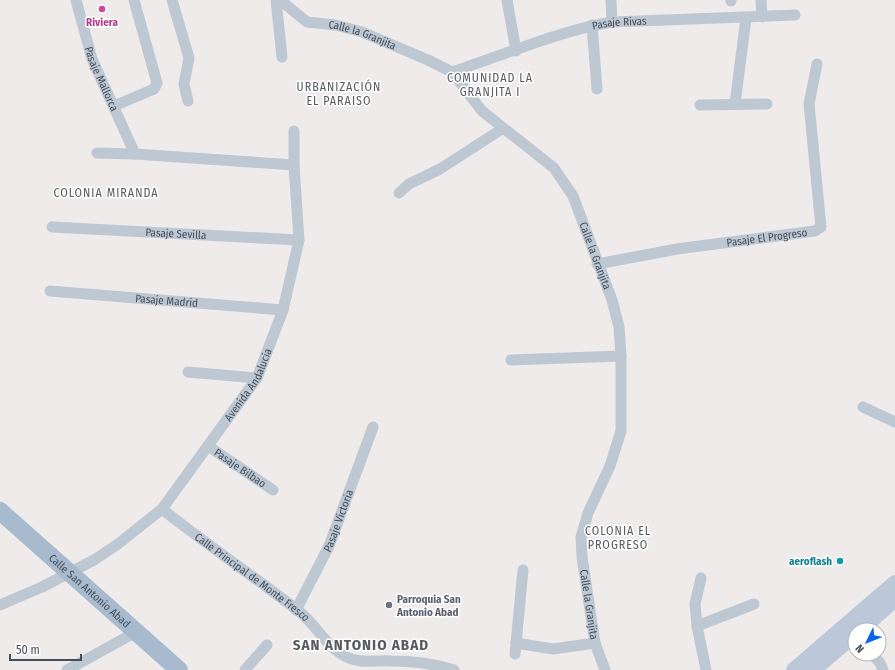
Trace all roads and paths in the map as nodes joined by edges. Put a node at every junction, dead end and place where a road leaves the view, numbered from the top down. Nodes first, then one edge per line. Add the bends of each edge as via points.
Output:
1 (76, 0) edge
2 (134, 0) edge
3 (172, 0) edge
4 (276, 0) edge
5 (280, 0) edge
6 (507, 0) edge
7 (611, 0) edge
8 (761, 0) edge
9 (796, 15) dead end
10 (762, 17) junction
11 (746, 18) junction
12 (612, 22) junction
13 (592, 26) junction
14 (516, 51) junction
15 (282, 57) dead end
16 (817, 64) dead end
17 (452, 72) junction
18 (597, 89) dead end
19 (188, 101) dead end
20 (735, 104) junction
21 (767, 104) dead end
22 (700, 105) dead end
23 (114, 106) junction
24 (502, 129) junction
25 (294, 131) dead end
26 (97, 153) dead end
27 (135, 154) junction
28 (294, 166) junction
29 (399, 193) dead end
30 (52, 227) dead end
31 (299, 240) junction
32 (597, 264) junction
33 (50, 291) dead end
34 (283, 310) junction
35 (622, 356) junction
36 (511, 360) dead end
37 (188, 372) dead end
38 (257, 378) junction
39 (863, 407) dead end
40 (895, 422) edge
41 (373, 427) dead end
42 (208, 446) junction
43 (273, 490) dead end
44 (162, 509) junction
45 (0, 511) edge
46 (523, 570) dead end
47 (69, 573) junction
48 (701, 578) dead end
49 (895, 583) edge
50 (895, 599) edge
51 (754, 604) dead end
52 (0, 605) edge
53 (296, 610) junction
54 (869, 622) edge
55 (697, 626) junction
56 (136, 632) junction
57 (847, 642) edge
58 (516, 643) junction
59 (595, 644) junction
60 (268, 645) dead end
61 (515, 654) dead end
62 (359, 666) edge
63 (67, 670) edge
64 (179, 670) edge
65 (245, 670) edge
66 (454, 670) edge
67 (605, 670) edge
68 (706, 670) edge
69 (794, 670) edge
70 (813, 670) edge

1 - 23 street, Pasaje Mallorca via 92,59
2 - 23 street via 157,83 154,89
3 - 19 street via 189,58 184,84
4 - 15 street
5 - 17 street, Calle la Granjita via 307,22 336,25 362,32
6 - 14 street
7 - 12 street
8 - 10 street
9 - 10 street, Pasaje Rivas
10 - 11 street, Pasaje Rivas
11 - 12 street, Pasaje Rivas
11 - 20 street
12 - 13 street, Pasaje Rivas
13 - 14 street, Pasaje Rivas via 555,36
13 - 18 street
14 - 17 street, Pasaje Rivas
16 - 32 street, Pasaje El Progreso via 809,104 821,227 815,231 677,249
17 - 24 street, Calle la Granjita via 482,110
20 - 21 street
20 - 22 street
23 - 27 street, Pasaje Mallorca
24 - 29 street via 466,154 408,184
24 - 32 street, Calle la Granjita via 554,168 573,196
25 - 28 street, Avenida Andalucía
26 - 27 street
27 - 28 street
28 - 31 street, Avenida Andalucía
30 - 31 street, Pasaje Sevilla
31 - 34 street, Avenida Andalucía
32 - 35 street, Calle la Granjita via 612,300
33 - 34 street, Pasaje Madrid
34 - 38 street, Avenida Andalucía
35 - 36 street
35 - 59 street, Calle la Granjita via 621,431 610,466 588,513 582,537 582,557
37 - 38 street
38 - 42 street, Avenida Andalucía
39 - 40 street
41 - 53 street, Pasaje Victoria via 330,546
42 - 43 street, Pasaje Bilbao
42 - 44 street, Avenida Andalucía
44 - 47 street, Avenida Andalucía via 118,544
44 - 53 street, Calle Principal de Monte Fresco
45 - 47 main road, Calle San Antonio Abad
46 - 58 street
47 - 52 street, Avenida Andalucía
47 - 56 main road, Calle San Antonio Abad
48 - 55 street via 696,604
49 - 69 main road
50 - 54 main road
51 - 55 street
53 - 62 street, Calle Principal de Monte Fresco via 335,651
55 - 68 street
56 - 63 street
56 - 64 main road, Calle San Antonio Abad
57 - 70 main road
58 - 59 street via 553,649
58 - 61 street
59 - 67 street, Calle la Granjita
60 - 65 street
62 - 66 street, Calle Principal de Monte Fresco via 411,661 431,663

